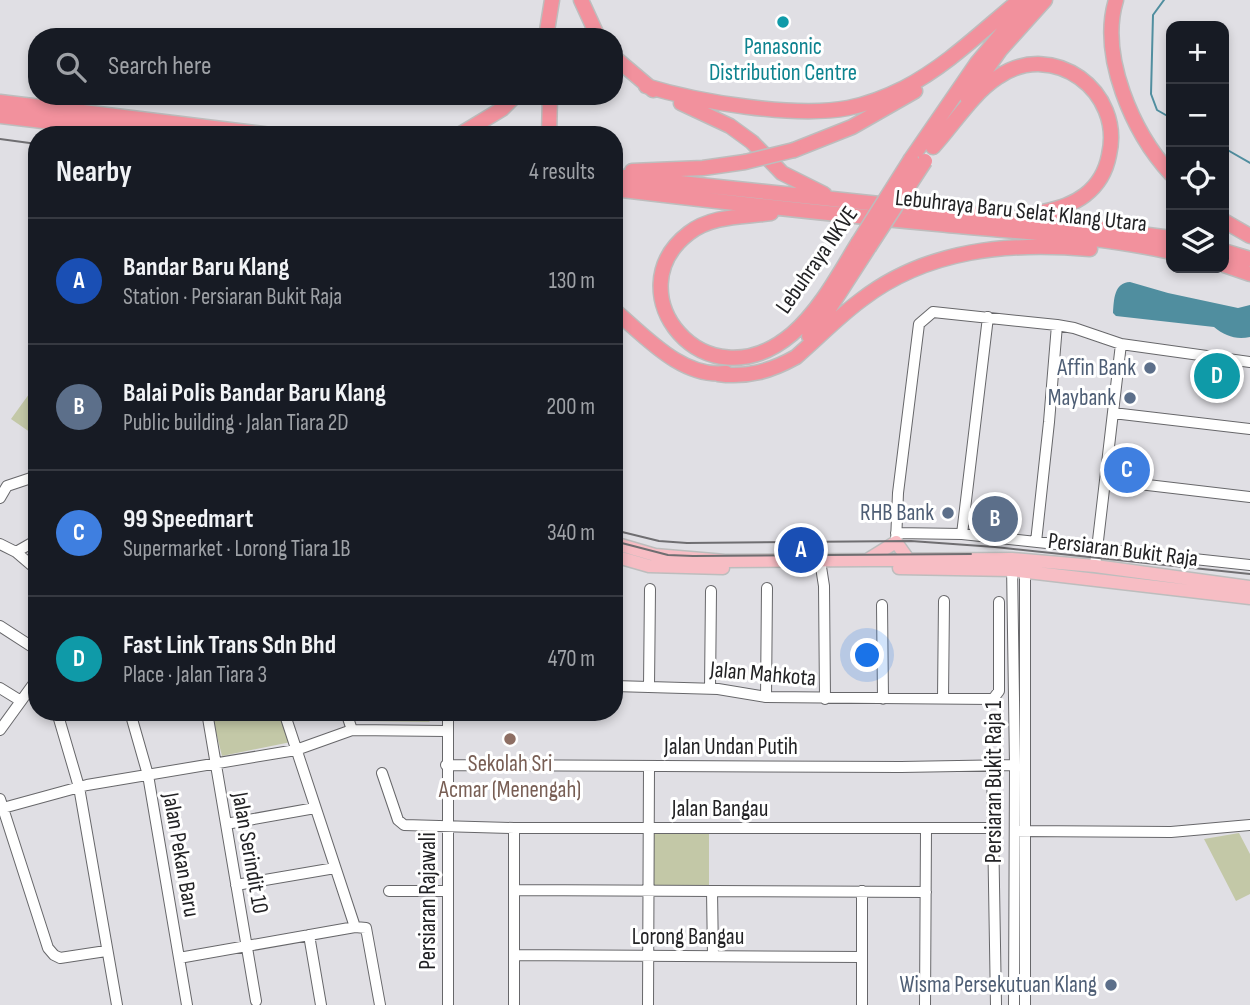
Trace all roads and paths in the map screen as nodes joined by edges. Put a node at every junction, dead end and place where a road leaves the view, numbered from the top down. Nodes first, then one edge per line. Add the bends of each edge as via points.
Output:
1 (581, 0) edge
2 (1030, 0) edge
3 (1045, 0) edge
4 (1116, 0) edge
5 (552, 2) edge
6 (1017, 2) edge
7 (548, 28) edge
8 (553, 28) edge
9 (594, 28) edge
10 (623, 65) edge
11 (646, 86) junction
12 (0, 102) edge
13 (506, 105) edge
14 (550, 105) edge
15 (0, 116) edge
16 (87, 126) edge
17 (197, 126) edge
18 (474, 126) edge
19 (549, 126) edge
20 (933, 147) junction
21 (918, 160) junction
22 (1166, 167) edge
23 (623, 173) edge
24 (623, 177) edge
25 (623, 190) edge
26 (841, 199) junction
27 (789, 210) junction
28 (1021, 219) junction
29 (1229, 223) edge
30 (1250, 236) edge
31 (1166, 237) edge
32 (863, 245) junction
33 (1166, 252) edge
34 (1229, 253) edge
35 (1166, 254) edge
36 (1250, 259) edge
37 (1229, 267) edge
38 (1250, 274) edge
39 (623, 317) edge
40 (988, 317) junction
41 (1057, 325) junction
42 (1121, 344) junction
43 (1250, 362) edge
44 (718, 374) junction
45 (1113, 412) junction
46 (1250, 429) edge
47 (28, 478) edge
48 (1105, 480) junction
49 (1250, 497) edge
50 (0, 498) edge
51 (962, 534) junction
52 (896, 537) junction
53 (1036, 542) junction
54 (0, 544) edge
55 (28, 545) edge
56 (623, 546) edge
57 (1097, 548) junction
58 (16, 552) junction
59 (623, 559) edge
60 (908, 559) junction
61 (865, 561) junction
62 (28, 562) edge
63 (1019, 565) junction
64 (1250, 565) edge
65 (1095, 566) junction
66 (824, 567) junction
67 (1250, 587) edge
68 (767, 588) dead end
69 (650, 589) dead end
70 (710, 591) dead end
71 (1250, 598) edge
72 (944, 601) dead end
73 (999, 602) dead end
74 (883, 605) dead end
75 (0, 626) edge
76 (28, 644) edge
77 (623, 686) edge
78 (649, 686) junction
79 (0, 688) edge
80 (710, 689) junction
81 (28, 691) edge
82 (766, 697) junction
83 (943, 698) junction
84 (825, 699) junction
85 (883, 699) junction
86 (21, 701) junction
87 (60, 721) edge
88 (133, 721) edge
89 (208, 721) edge
90 (287, 721) edge
91 (349, 721) edge
92 (447, 721) edge
93 (0, 730) edge
94 (352, 730) junction
95 (446, 731) junction
96 (296, 750) junction
97 (215, 764) junction
98 (446, 765) junction
99 (992, 765) junction
100 (1015, 765) junction
101 (649, 766) junction
102 (382, 773) dead end
103 (148, 775) junction
104 (79, 787) junction
105 (2, 803) edge
106 (315, 808) junction
107 (226, 824) junction
108 (1250, 825) edge
109 (447, 827) junction
110 (514, 828) junction
111 (649, 828) junction
112 (926, 828) junction
113 (992, 828) junction
114 (1014, 831) junction
115 (1026, 832) junction
116 (335, 868) junction
117 (236, 885) junction
118 (514, 890) junction
119 (389, 891) dead end
120 (447, 891) junction
121 (648, 891) junction
122 (712, 891) junction
123 (862, 891) junction
124 (926, 892) junction
125 (361, 928) junction
126 (309, 935) junction
127 (246, 946) junction
128 (106, 951) junction
129 (514, 955) junction
130 (648, 956) junction
131 (713, 956) junction
132 (862, 957) junction
133 (179, 958) junction
134 (256, 1001) dead end
135 (117, 1005) edge
136 (187, 1005) edge
137 (321, 1005) edge
138 (380, 1005) edge
139 (448, 1005) edge
140 (514, 1005) edge
141 (648, 1005) edge
142 (862, 1005) edge
143 (925, 1005) edge
144 (996, 1005) edge
145 (1013, 1005) edge
146 (1025, 1005) edge

1 - 9 highway
2 - 21 highway via 977,63
3 - 20 highway via 984,70
4 - 22 highway via 1112,33 1115,69 1134,116
5 - 7 highway
5 - 8 highway
6 - 11 highway via 936,68 876,101 848,108 768,108 699,100
6 - 23 highway, bridge via 956,61 861,122 794,150 745,162
10 - 11 highway
11 - 26 highway via 730,126 782,173
12 - 17 highway
13 - 18 highway
14 - 19 highway
15 - 16 highway
20 - 21 highway
20 - 28 highway via 978,94 1010,71 1054,66 1086,82 1101,97 1111,122 1105,170 1079,200
21 - 32 highway, bridge
24 - 26 highway, Lebuhraya Baru Selat Klang Utara
25 - 27 highway, Lebuhraya Baru Selat Klang Utara
26 - 28 highway, Lebuhraya Baru Selat Klang Utara
27 - 32 highway, Lebuhraya NKVE via 721,219 699,226 680,240 664,272 662,295 669,320 685,340 709,354 734,359 773,348 803,324
27 - 33 highway, Lebuhraya Baru Selat Klang Utara via 1042,234
28 - 31 highway, Lebuhraya Baru Selat Klang Utara
29 - 30 highway
32 - 44 highway via 818,326 801,345 765,365
34 - 36 highway
35 - 44 highway via 1030,245 941,259 894,278 867,296 796,357 767,371
37 - 38 highway
39 - 44 highway via 673,359
40 - 41 street
40 - 51 street
40 - 52 street via 933,312 919,324
41 - 42 street
41 - 53 street
42 - 43 street
42 - 45 street
45 - 46 street
45 - 48 street
47 - 50 street via 8,486
48 - 49 street
48 - 57 street
51 - 52 street
51 - 53 street
52 - 60 main road
52 - 61 main road
53 - 57 street
54 - 58 street
55 - 58 street
56 - 61 main road, Persiaran Bukit Raja via 685,558
57 - 64 street
57 - 65 street
58 - 62 street
59 - 66 main road, Persiaran Bukit Raja via 682,568
60 - 61 main road, Persiaran Bukit Raja
60 - 63 main road, Persiaran Bukit Raja
63 - 65 main road, Persiaran Bukit Raja
63 - 66 main road, Persiaran Bukit Raja
63 - 71 main road, Persiaran Bukit Raja
63 - 100 street, Persiaran Bukit Raja 1
63 - 115 street, Persiaran Bukit Raja 1
65 - 67 main road, Persiaran Bukit Raja
66 - 84 street
68 - 82 street
69 - 78 street
70 - 80 street
72 - 83 street
73 - 83 street, Jalan Mahkota via 999,691 993,699
74 - 85 street
75 - 76 street
77 - 78 street, Jalan Mahkota
78 - 80 street, Jalan Mahkota
79 - 86 street
80 - 82 street, Jalan Mahkota
81 - 86 street
82 - 84 street, Jalan Mahkota
83 - 85 street, Jalan Mahkota
84 - 85 street, Jalan Mahkota
86 - 93 street
87 - 104 street
88 - 103 street, Jalan Pekan Baru
89 - 97 street, Jalan Serindit 10
90 - 96 street
91 - 94 street
92 - 95 street, Persiaran Rajawali
94 - 95 street
94 - 96 street
95 - 98 street, Persiaran Rajawali
96 - 97 street
96 - 106 street
97 - 103 street
97 - 107 street, Jalan Serindit 10
98 - 101 street, Jalan Undan Putih
98 - 109 street, Persiaran Rajawali
99 - 100 street, Jalan Undan Putih
99 - 101 street, Jalan Undan Putih
99 - 113 street
100 - 114 street, Persiaran Bukit Raja 1
101 - 111 street
102 - 109 street, Jalan Bangau via 398,820 404,825
103 - 104 street
103 - 133 street, Jalan Pekan Baru
104 - 105 street
104 - 128 street
105 - 128 street via 48,948 60,958
106 - 107 street
106 - 116 street
107 - 117 street, Jalan Serindit 10
108 - 115 street via 1171,832
109 - 110 street, Jalan Bangau
109 - 120 street, Persiaran Rajawali
110 - 111 street, Jalan Bangau
110 - 118 street
111 - 112 street, Jalan Bangau
111 - 121 street
112 - 113 street, Jalan Bangau
112 - 124 street
113 - 144 street
114 - 115 street
114 - 145 street, Persiaran Bukit Raja 1
115 - 146 street, Persiaran Bukit Raja 1
116 - 117 street
116 - 125 street
117 - 127 street, Jalan Serindit 10
118 - 121 street
118 - 129 street
119 - 120 street
120 - 139 street, Persiaran Rajawali
121 - 122 street
121 - 130 street
122 - 123 street
122 - 131 street
123 - 124 street
123 - 132 street
124 - 143 street
125 - 126 street
125 - 138 street
126 - 127 street
126 - 137 street
127 - 133 street
127 - 134 street, Jalan Serindit 10
128 - 135 street
129 - 130 street, Lorong Bangau
129 - 140 street
130 - 131 street, Lorong Bangau
130 - 141 street
131 - 132 street, Lorong Bangau
132 - 142 street
133 - 136 street, Jalan Pekan Baru

